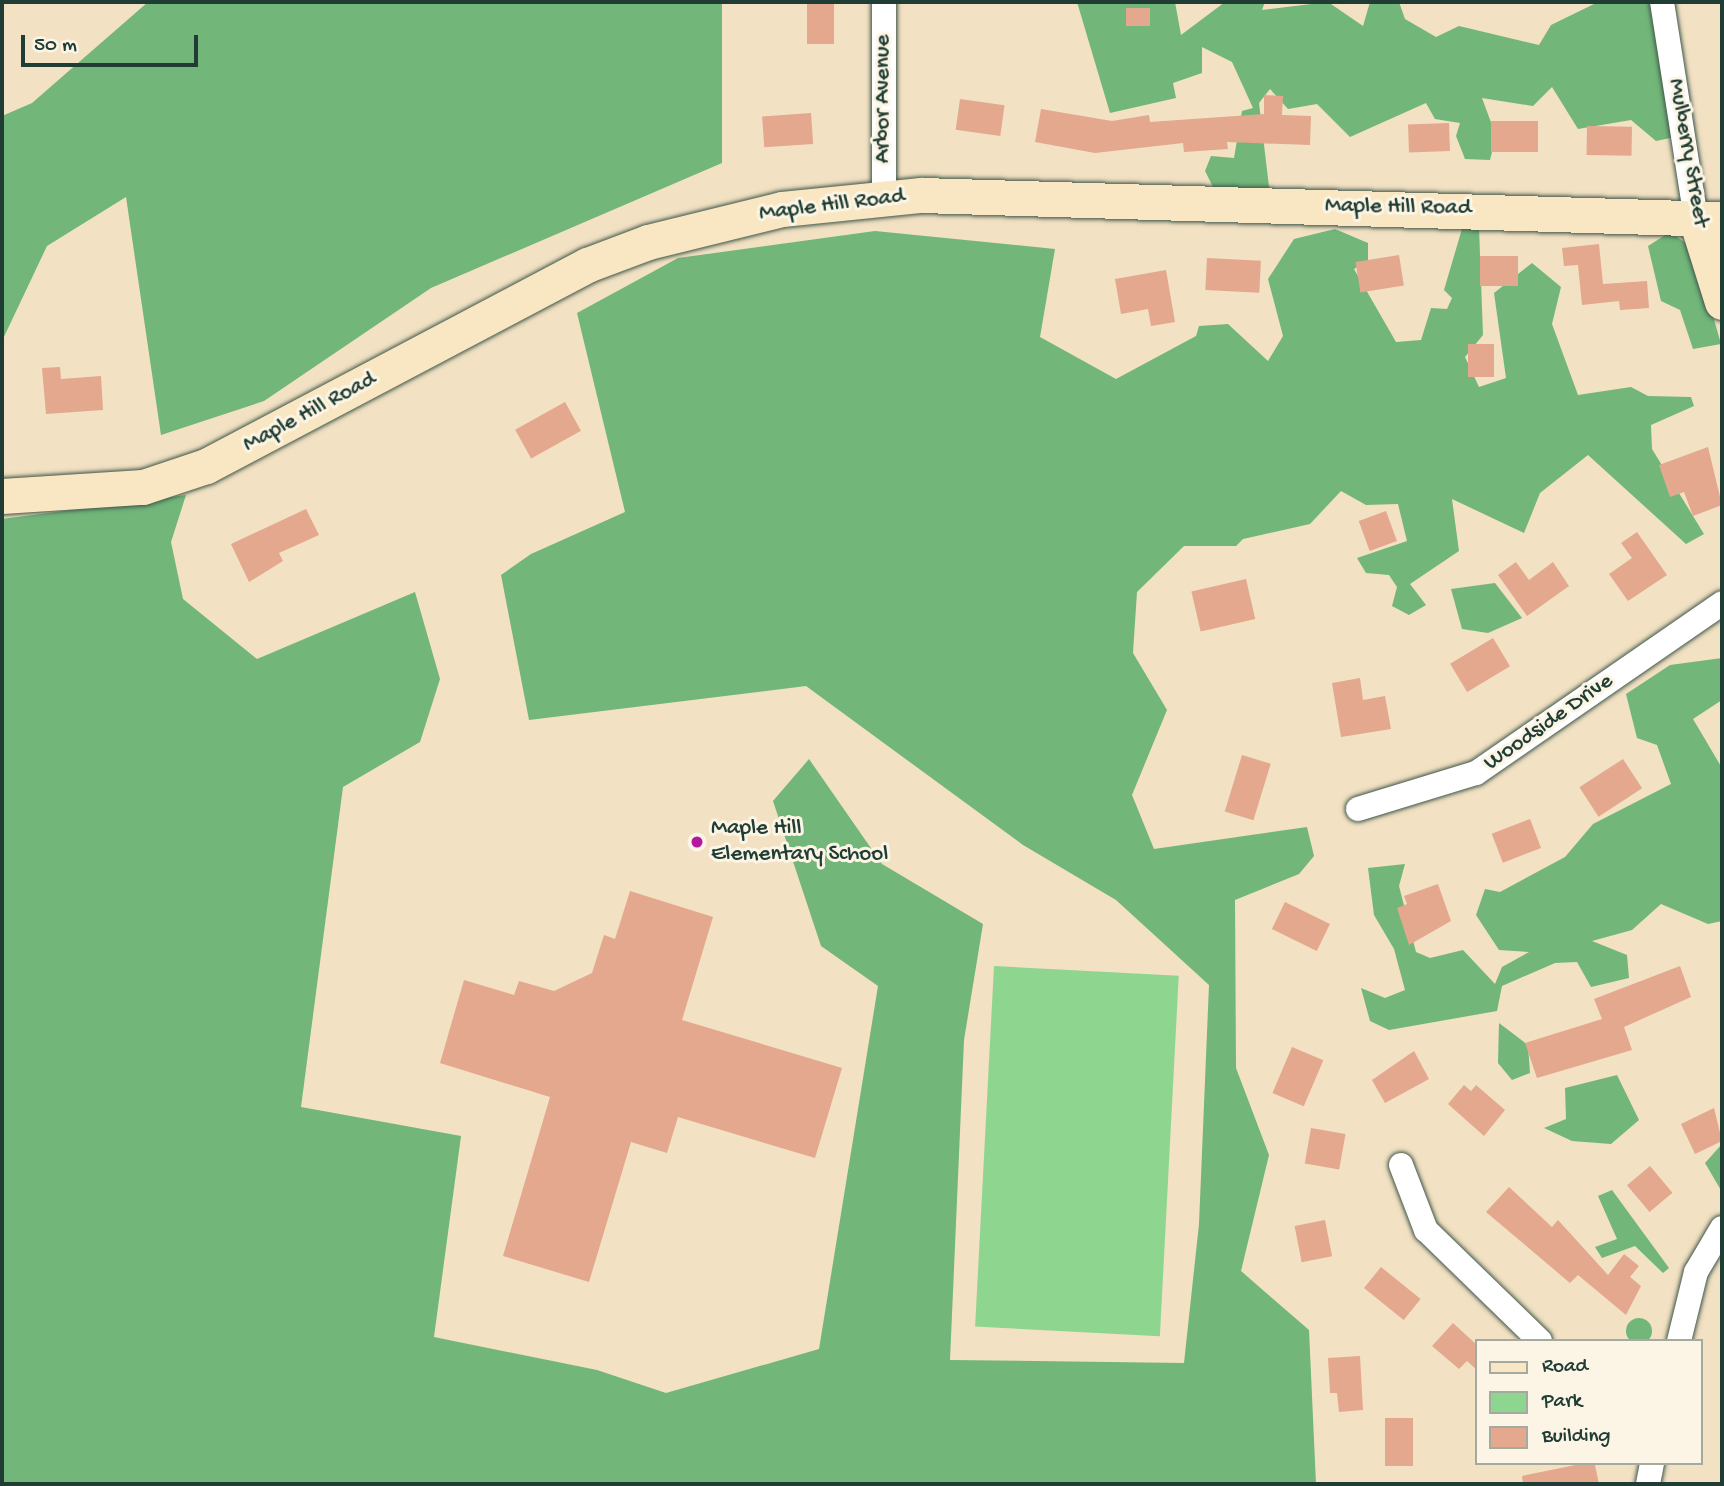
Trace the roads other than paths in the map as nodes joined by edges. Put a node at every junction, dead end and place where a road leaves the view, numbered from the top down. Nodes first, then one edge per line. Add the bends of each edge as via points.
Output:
1 (884, 2) edge
2 (1662, 2) edge
3 (884, 196) junction
4 (1709, 219) edge
5 (1722, 302) edge
6 (2, 496) edge
7 (1722, 603) edge
8 (1359, 809) dead end
9 (1401, 1165) dead end
10 (1722, 1228) edge
11 (1538, 1339) edge
12 (1679, 1339) edge
13 (1652, 1465) edge
14 (1648, 1484) edge

1 - 3 street, Arbor Avenue
2 - 4 street, Mulberry Street
3 - 4 street, Maple Hill Road
3 - 6 street, Maple Hill Road via 782,209 648,242 587,265 206,466 143,487
4 - 5 street, Mulberry Street
7 - 8 street, Woodside Drive via 1476,774
9 - 11 street via 1426,1230
10 - 12 street via 1696,1272
13 - 14 street

